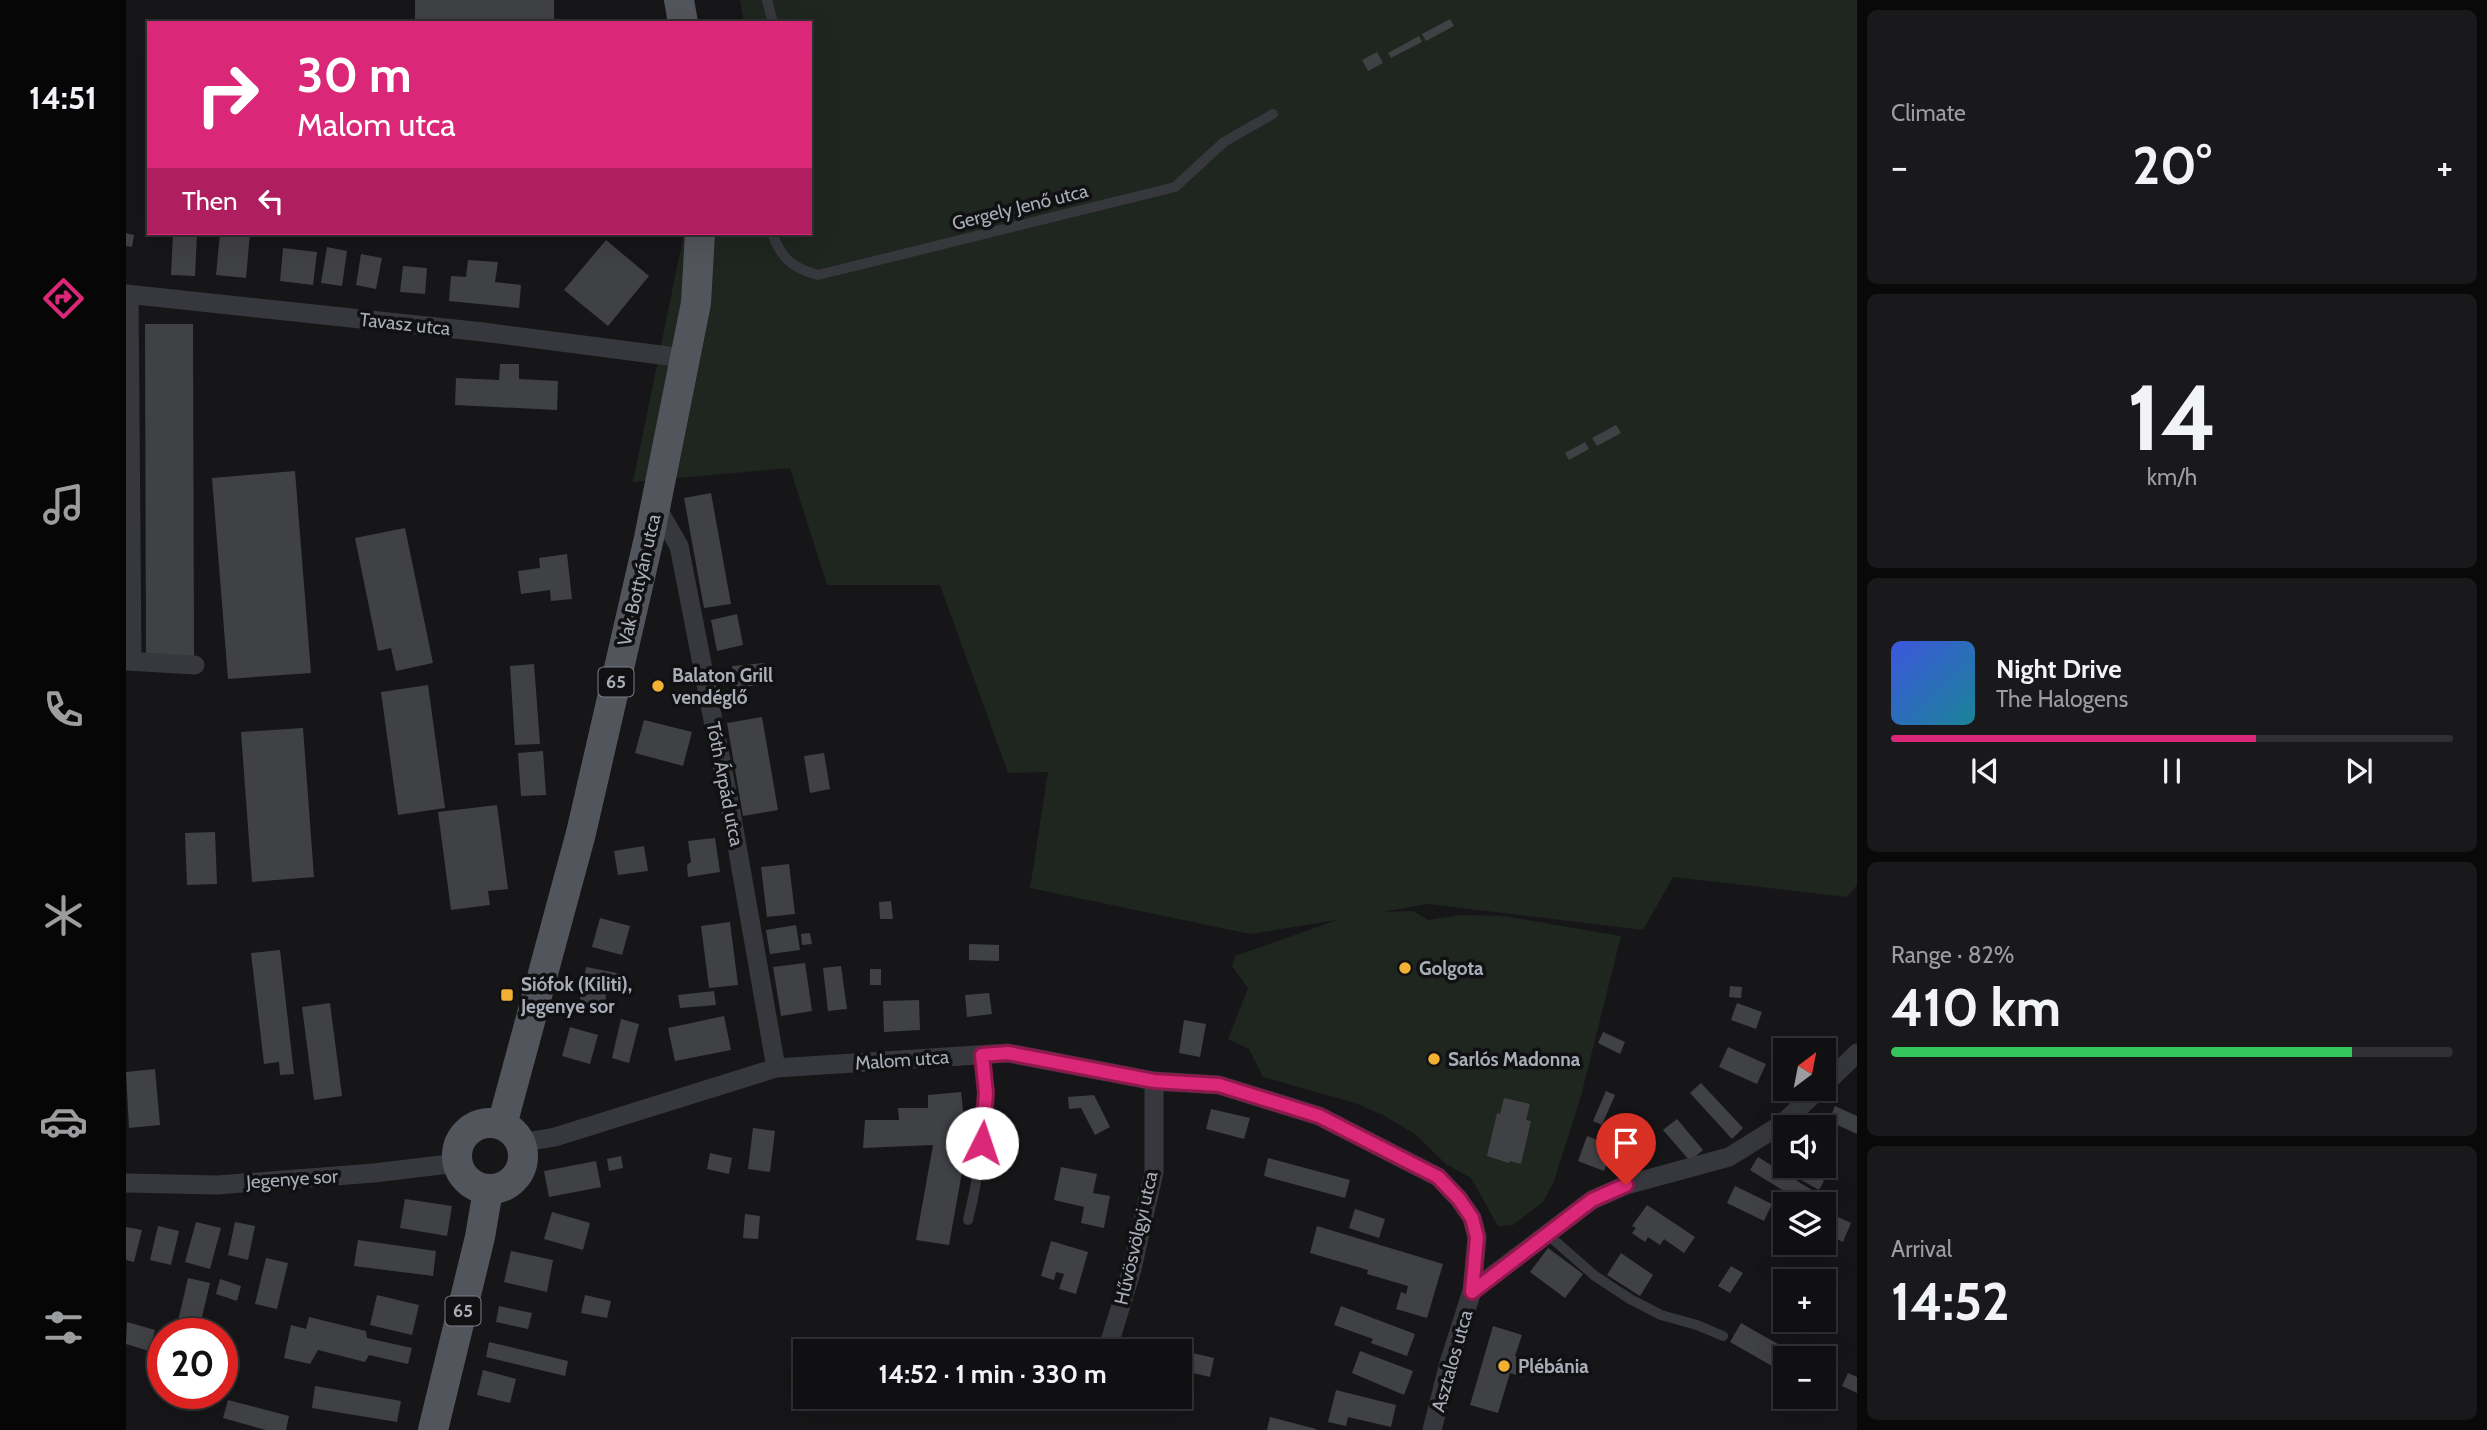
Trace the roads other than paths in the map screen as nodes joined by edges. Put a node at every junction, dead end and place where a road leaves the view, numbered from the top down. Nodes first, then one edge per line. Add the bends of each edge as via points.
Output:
1 (678, 0) edge
2 (767, 0) edge
3 (683, 21) edge
4 (772, 21) edge
5 (1273, 114) dead end
6 (700, 235) edge
7 (773, 235) edge
8 (127, 295) edge
9 (684, 358) junction
10 (656, 506) junction
11 (129, 661) edge
12 (195, 665) dead end
13 (1857, 1053) edge
14 (982, 1055) junction
15 (776, 1068) junction
16 (1836, 1073) edge
17 (1154, 1081) junction
18 (1807, 1101) edge
19 (511, 1134) junction
20 (457, 1163) junction
21 (126, 1183) edge
22 (488, 1190) junction
23 (968, 1220) dead end
24 (1547, 1234) junction
25 (1472, 1292) junction
26 (1723, 1336) dead end
27 (1111, 1339) edge
28 (433, 1430) edge
29 (1432, 1430) edge

1 - 3 main road
2 - 4 lane
5 - 7 lane, Gergely Jenő utca via 1224,142 1175,187 818,275 801,270 779,251
6 - 9 main road, Vak Bottyán utca / 65 via 696,303
8 - 9 street, Tavasz utca
8 - 11 street
9 - 10 main road, Vak Bottyán utca / 65
10 - 15 street, Tóth Árpád utca via 679,546
10 - 19 main road, Vak Bottyán utca / 65
11 - 12 street
13 - 16 street
14 - 15 street, Malom utca
14 - 17 street, Malom utca via 1008,1053
14 - 23 lane via 986,1093 981,1168
15 - 19 street, Malom utca via 555,1137
17 - 25 street, Malom utca via 1219,1085 1319,1116 1438,1177 1472,1218 1477,1237
17 - 27 street, Hűvösvölgyi utca via 1154,1172
18 - 24 street via 1782,1124 1729,1157 1626,1185 1592,1200
19 - 20 main road via 482,1124 464,1134
19 - 22 main road, 65 via 523,1162 520,1171 507,1185
20 - 21 street, Jegenye sor via 218,1185
20 - 22 main road via 468,1182
22 - 28 main road, 65
24 - 25 street
24 - 26 lane via 1630,1299
25 - 29 street, Asztalos utca

